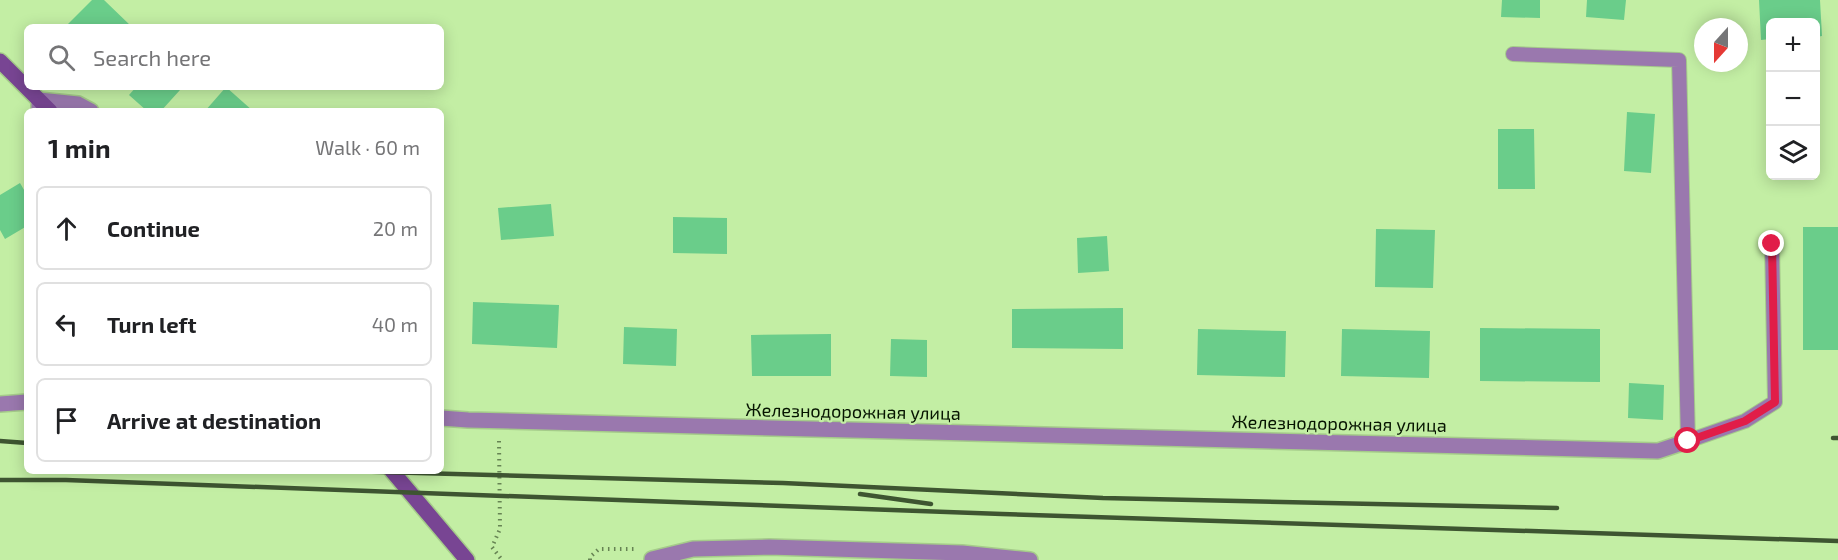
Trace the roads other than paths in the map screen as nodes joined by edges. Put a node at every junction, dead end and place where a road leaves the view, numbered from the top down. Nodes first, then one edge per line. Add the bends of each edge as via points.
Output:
1 (1513, 54) dead end
2 (0, 61) edge
3 (24, 87) edge
4 (26, 90) edge
5 (42, 107) edge
6 (85, 108) edge
7 (1772, 244) dead end
8 (24, 402) edge
9 (0, 404) edge
10 (444, 418) edge
11 (1688, 441) junction
12 (395, 474) edge
13 (652, 559) edge
14 (467, 560) edge
15 (1030, 560) edge

1 - 11 lane via 1678,60
2 - 3 main road
4 - 5 main road
5 - 6 street via 78,104
7 - 11 lane via 1775,402 1745,421
8 - 9 street
10 - 11 street, Железнодорожная улица via 1658,451
12 - 14 main road
13 - 15 street via 693,549 769,547 962,553

